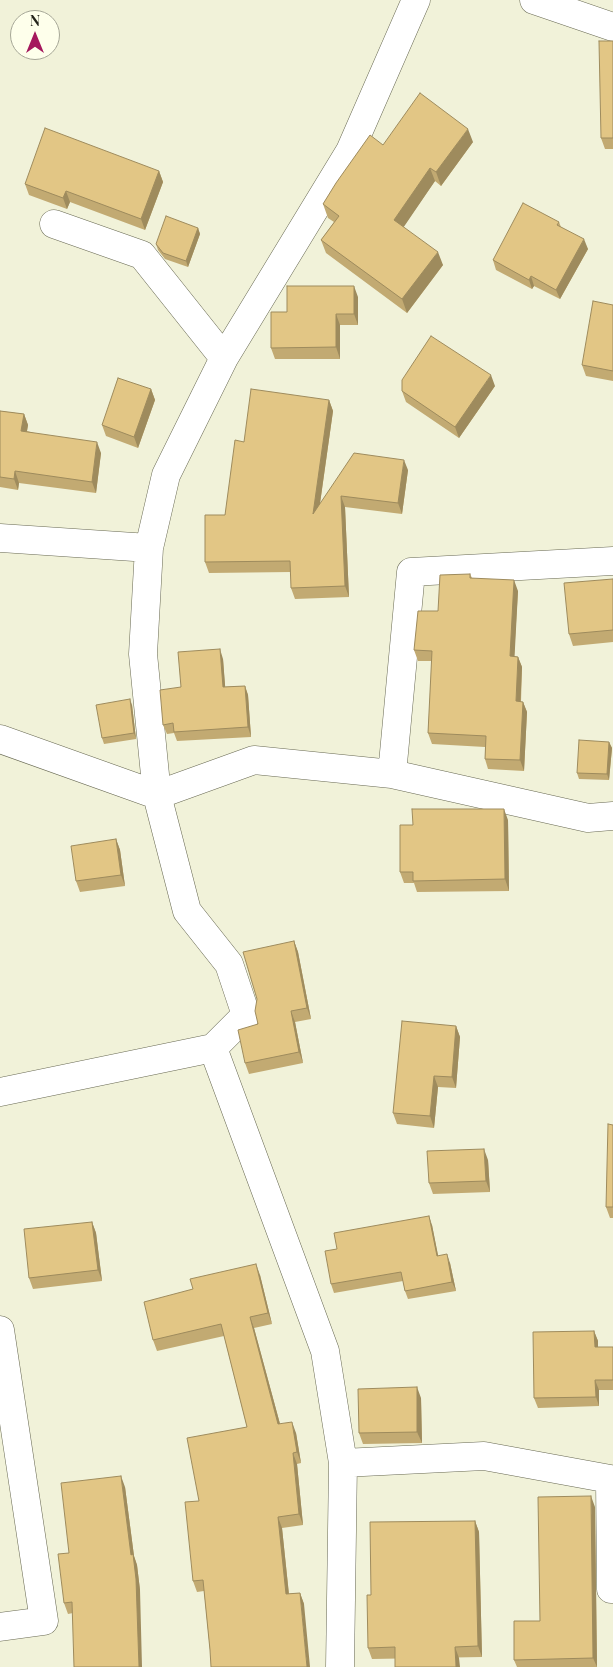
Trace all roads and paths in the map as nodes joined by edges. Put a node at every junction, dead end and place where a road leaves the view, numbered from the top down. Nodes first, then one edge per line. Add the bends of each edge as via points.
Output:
1 (416, 0) edge
2 (534, 0) edge
3 (613, 27) edge
4 (54, 224) dead end
5 (224, 358) junction
6 (0, 538) edge
7 (149, 548) junction
8 (613, 561) edge
9 (0, 739) edge
10 (392, 774) junction
11 (157, 795) junction
12 (613, 816) edge
13 (213, 1048) junction
14 (0, 1092) edge
15 (0, 1330) edge
16 (343, 1463) junction
17 (613, 1589) edge
18 (0, 1627) edge
19 (340, 1667) edge

1 - 5 street via 350,151
2 - 3 street
4 - 5 street via 142,255
5 - 7 street via 166,476
6 - 7 street
7 - 11 street via 143,654
8 - 10 street via 411,572
9 - 11 street
10 - 11 street via 254,760
10 - 12 street via 588,818
11 - 13 street via 187,911 230,964 246,1015
13 - 14 street
13 - 16 street via 325,1351
15 - 18 street via 44,1620
16 - 17 street via 484,1456 610,1479
16 - 19 street

